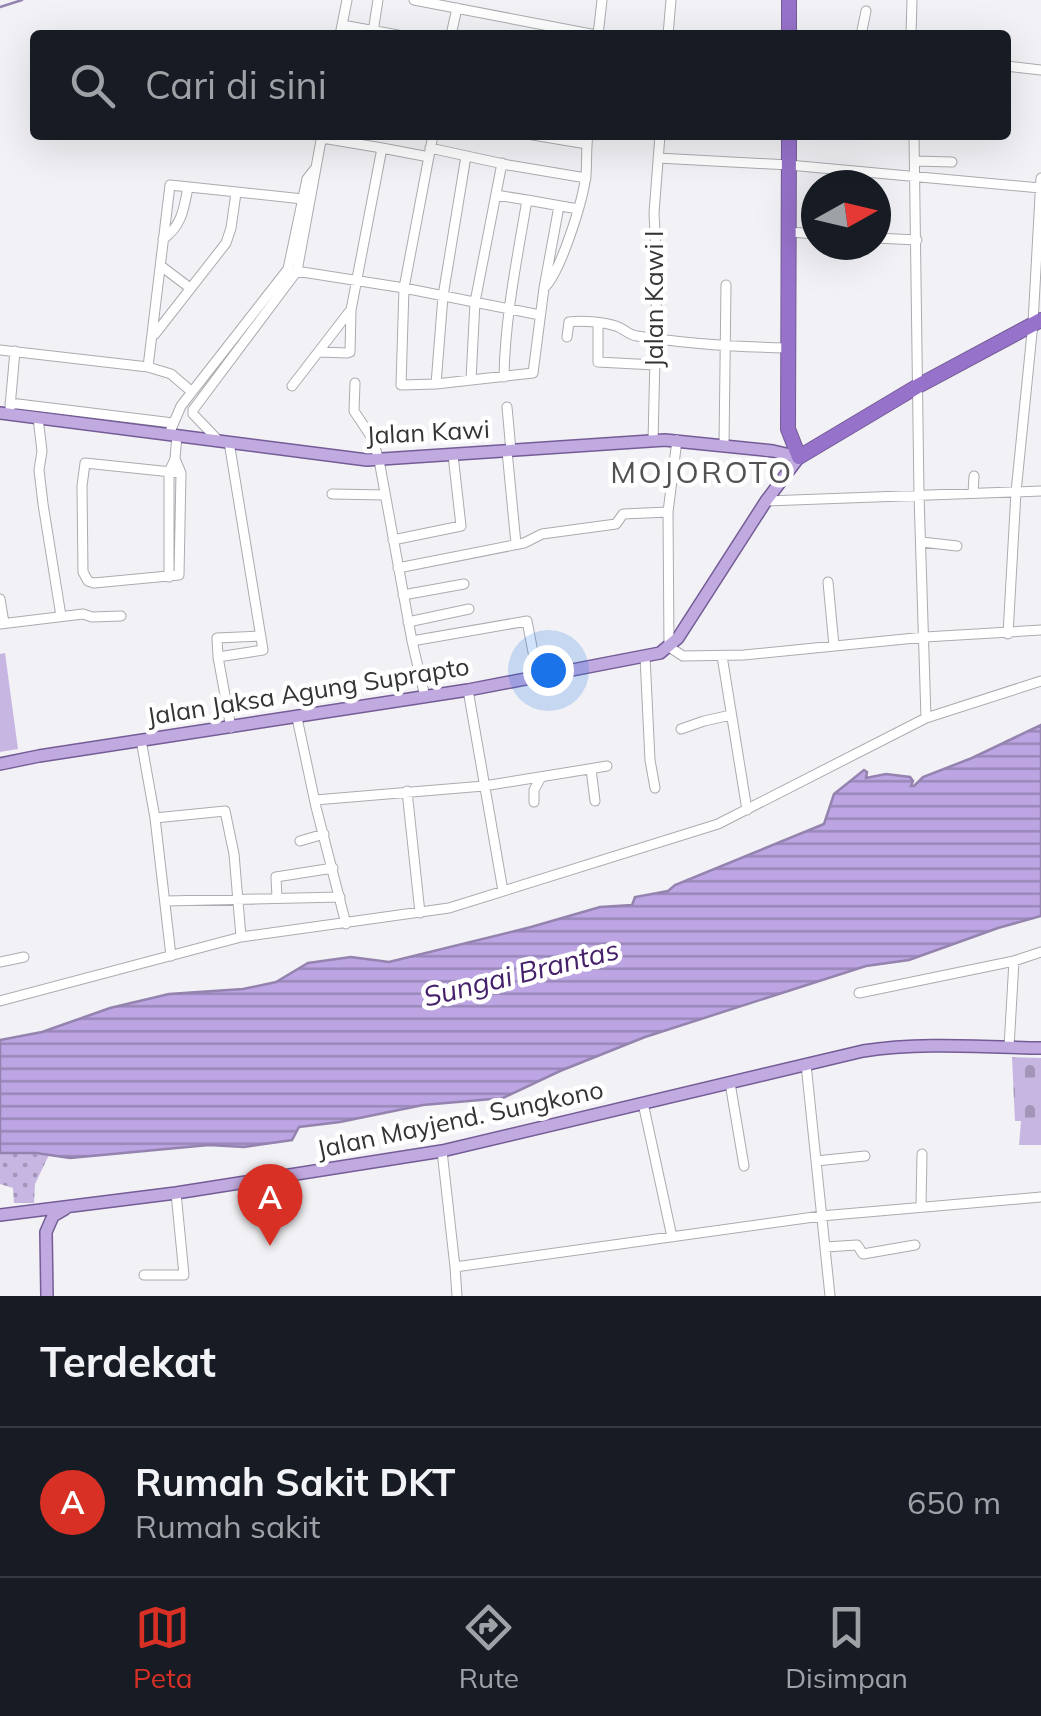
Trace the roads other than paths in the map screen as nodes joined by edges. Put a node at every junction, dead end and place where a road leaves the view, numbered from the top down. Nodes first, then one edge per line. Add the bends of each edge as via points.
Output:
1 (347, 0) edge
2 (378, 0) edge
3 (414, 0) edge
4 (602, 0) edge
5 (671, 0) edge
6 (790, 0) edge
7 (912, 0) edge
8 (459, 9) junction
9 (866, 11) dead end
10 (341, 30) edge
11 (371, 30) edge
12 (456, 30) edge
13 (570, 30) edge
14 (598, 30) edge
15 (668, 30) edge
16 (789, 30) edge
17 (862, 30) edge
18 (911, 30) edge
19 (1011, 67) edge
20 (1041, 70) edge
21 (325, 140) edge
22 (341, 140) edge
23 (432, 140) edge
24 (588, 140) edge
25 (660, 140) edge
26 (789, 140) edge
27 (914, 140) edge
28 (382, 148) junction
29 (430, 152) junction
30 (466, 156) junction
31 (658, 158) junction
32 (915, 161) junction
33 (952, 162) dead end
34 (502, 164) junction
35 (789, 165) junction
36 (316, 169) junction
37 (916, 177) junction
38 (586, 178) junction
39 (1041, 178) edge
40 (188, 187) junction
41 (1040, 188) edge
42 (236, 193) junction
43 (496, 195) junction
44 (303, 199) junction
45 (527, 200) junction
46 (559, 206) junction
47 (578, 209) junction
48 (1040, 224) edge
49 (790, 232) junction
50 (801, 233) edge
51 (164, 239) junction
52 (891, 239) edge
53 (917, 240) junction
54 (161, 266) junction
55 (293, 270) junction
56 (356, 280) junction
57 (726, 285) dead end
58 (190, 288) junction
59 (404, 288) junction
60 (544, 288) junction
61 (443, 296) junction
62 (475, 302) junction
63 (508, 308) junction
64 (351, 310) junction
65 (540, 314) junction
66 (1037, 322) edge
67 (598, 324) junction
68 (153, 336) junction
69 (567, 336) dead end
70 (657, 339) junction
71 (727, 347) junction
72 (788, 348) junction
73 (0, 350) edge
74 (14, 351) junction
75 (320, 352) junction
76 (655, 365) junction
77 (148, 367) junction
78 (211, 376) junction
79 (504, 377) junction
80 (470, 380) junction
81 (356, 383) dead end
82 (436, 384) junction
83 (292, 386) dead end
84 (918, 386) junction
85 (192, 392) junction
86 (507, 407) dead end
87 (6, 410) edge
88 (38, 418) junction
89 (173, 431) junction
90 (677, 440) junction
91 (224, 441) junction
92 (653, 441) junction
93 (724, 446) junction
94 (509, 451) junction
95 (453, 455) junction
96 (798, 457) junction
97 (175, 459) junction
98 (379, 460) junction
99 (169, 472) junction
100 (182, 473) junction
101 (974, 476) dead end
102 (1041, 491) edge
103 (1016, 492) junction
104 (973, 493) junction
105 (332, 494) dead end
106 (385, 494) junction
107 (920, 495) junction
108 (766, 501) junction
109 (668, 512) junction
110 (393, 540) junction
111 (922, 542) junction
112 (516, 544) junction
113 (957, 546) dead end
114 (398, 568) junction
115 (169, 577) junction
116 (828, 582) dead end
117 (464, 584) dead end
118 (403, 595) junction
119 (0, 599) edge
120 (468, 609) dead end
121 (62, 616) junction
122 (122, 616) dead end
123 (408, 622) junction
124 (2, 624) edge
125 (1041, 630) edge
126 (1008, 634) junction
127 (261, 636) junction
128 (925, 637) junction
129 (412, 642) junction
130 (834, 646) junction
131 (669, 648) junction
132 (722, 656) junction
133 (218, 657) junction
134 (645, 658) junction
135 (538, 678) junction
136 (1041, 681) edge
137 (468, 690) junction
138 (426, 697) junction
139 (731, 715) junction
140 (297, 718) junction
141 (926, 718) junction
142 (231, 728) junction
143 (680, 730) dead end
144 (141, 740) junction
145 (2, 761) edge
146 (608, 766) dead end
147 (591, 769) junction
148 (541, 777) junction
149 (484, 786) junction
150 (654, 788) dead end
151 (407, 791) junction
152 (315, 800) junction
153 (594, 801) dead end
154 (534, 802) dead end
155 (747, 810) junction
156 (155, 818) junction
157 (324, 834) junction
158 (300, 840) dead end
159 (332, 868) junction
160 (503, 891) junction
161 (340, 897) junction
162 (276, 898) junction
163 (238, 899) junction
164 (166, 901) junction
165 (420, 913) junction
166 (346, 924) junction
167 (240, 937) junction
168 (171, 952) junction
169 (1041, 952) edge
170 (24, 957) dead end
171 (1014, 961) junction
172 (0, 962) edge
173 (859, 994) dead end
174 (0, 1001) edge
175 (1009, 1047) junction
176 (1041, 1048) edge
177 (806, 1064) junction
178 (730, 1083) junction
179 (643, 1103) junction
180 (442, 1152) junction
181 (922, 1154) dead end
182 (864, 1156) dead end
183 (816, 1161) junction
184 (744, 1166) dead end
185 (176, 1194) junction
186 (1041, 1197) edge
187 (921, 1206) junction
188 (70, 1207) junction
189 (26, 1211) junction
190 (0, 1215) edge
191 (821, 1216) junction
192 (46, 1232) junction
193 (672, 1236) junction
194 (915, 1245) dead end
195 (826, 1247) junction
196 (455, 1267) junction
197 (144, 1275) dead end
198 (47, 1296) edge
199 (457, 1296) edge
200 (830, 1296) edge

1 - 10 street
2 - 11 street
3 - 8 street
4 - 14 street
5 - 15 street
6 - 16 highway
7 - 18 street
8 - 12 street
8 - 13 street
9 - 17 street
19 - 20 street
21 - 36 street
22 - 28 street
23 - 29 street
24 - 38 street
25 - 31 street, Jalan Kawi I
26 - 35 highway
27 - 32 street
28 - 29 street
28 - 56 street
29 - 30 street
29 - 59 street
30 - 34 street
30 - 61 street
31 - 35 street
31 - 70 street, Jalan Kawi I
32 - 33 street
32 - 37 street
34 - 38 street
34 - 43 street
35 - 37 street
35 - 49 highway
36 - 44 street
36 - 55 street
37 - 41 street
37 - 53 street
38 - 47 street
39 - 41 street
40 - 42 street
40 - 51 street via 183,214
40 - 51 street via 170,185
41 - 48 street
42 - 44 street
42 - 58 street via 226,242
43 - 45 street
43 - 62 street
44 - 55 street
45 - 46 street
45 - 63 street
46 - 47 street
46 - 60 street
47 - 60 street
48 - 66 street
49 - 50 street
49 - 72 highway
51 - 54 street
52 - 53 street
53 - 84 street
54 - 58 street
54 - 68 street
55 - 56 street
55 - 78 street
56 - 59 street
56 - 64 street
57 - 71 street
58 - 68 street
59 - 61 street
59 - 82 street via 400,384
60 - 65 street
61 - 62 street
61 - 82 street
62 - 63 street
62 - 80 street
63 - 65 street
63 - 79 street
64 - 75 street
64 - 75 street via 350,352
65 - 79 street via 533,373
66 - 84 highway
66 - 103 street
67 - 69 street via 572,321
67 - 70 street
67 - 76 street via 598,362
68 - 77 street
70 - 71 street
70 - 76 street, Jalan Kawi I
71 - 72 street
71 - 93 street
72 - 96 highway via 788,428
73 - 74 street
74 - 77 street
74 - 87 street
75 - 83 street
76 - 92 street, Jalan Kawi I
77 - 85 street via 171,374
78 - 85 street
78 - 91 street via 193,412
79 - 80 street
80 - 82 street
81 - 98 street via 354,411
84 - 96 highway
84 - 107 street
85 - 89 street
86 - 94 street
87 - 88 main road, Jalan Kawi
87 - 89 street
88 - 89 main road, Jalan Kawi
88 - 121 street via 43,504
89 - 91 main road, Jalan Kawi
89 - 97 street
90 - 92 main road, Jalan Kawi
90 - 93 main road, Jalan Kawi
90 - 109 street
91 - 98 main road, Jalan Kawi
91 - 127 street
92 - 94 main road, Jalan Kawi
93 - 96 main road, Jalan Kawi
94 - 95 main road, Jalan Kawi
94 - 112 street
95 - 98 main road, Jalan Kawi
95 - 110 street via 462,526
96 - 108 main road
97 - 99 street
97 - 100 street
98 - 106 street
99 - 100 street
99 - 115 street
99 - 115 street via 85,463 82,510 88,581
100 - 115 street via 181,573
101 - 104 street
102 - 103 street
103 - 104 street
103 - 126 street
104 - 107 street
105 - 106 street
106 - 110 street
107 - 108 street
107 - 111 street
108 - 131 main road
109 - 112 street via 623,514 616,524
109 - 131 street
110 - 114 street
111 - 113 street
111 - 128 street
112 - 114 street
114 - 118 street
116 - 130 street
117 - 118 street
118 - 123 street
119 - 124 street
120 - 123 street
121 - 122 street
121 - 124 street
123 - 129 street
125 - 126 street
126 - 128 street
127 - 133 street via 263,650
127 - 133 street via 216,638
128 - 130 street
128 - 141 street
129 - 135 street via 526,621
129 - 138 street
130 - 132 street
131 - 132 street via 684,656
131 - 134 main road, Jalan Jaksa Agung Suprapto
132 - 139 street
133 - 142 street
134 - 135 main road, Jalan Jaksa Agung Suprapto
134 - 150 street
135 - 137 main road, Jalan Jaksa Agung Suprapto
136 - 141 street
137 - 138 main road, Jalan Jaksa Agung Suprapto
137 - 149 street
138 - 140 main road, Jalan Jaksa Agung Suprapto
139 - 143 street
139 - 155 street
140 - 142 main road, Jalan Jaksa Agung Suprapto
140 - 152 street
141 - 155 street
142 - 144 main road, Jalan Jaksa Agung Suprapto
144 - 145 main road, Jalan Jaksa Agung Suprapto
144 - 156 street
146 - 147 street
147 - 148 street
147 - 153 street
148 - 149 street
148 - 154 street
149 - 151 street
149 - 160 street
151 - 152 street
151 - 165 street
152 - 157 street
155 - 160 street
156 - 163 street via 225,811
156 - 164 street
157 - 158 street
157 - 159 street
159 - 161 street
159 - 162 street via 276,877
160 - 165 street
161 - 162 street
161 - 166 street
162 - 163 street
163 - 164 street
163 - 167 street
164 - 168 street
165 - 166 street
166 - 167 street
167 - 168 street
168 - 174 street
169 - 171 street
170 - 172 street
171 - 173 street
171 - 175 street
175 - 176 main road, Jalan Mayjend. Sungkono
175 - 177 main road, Jalan Mayjend. Sungkono via 888,1047
177 - 178 main road, Jalan Mayjend. Sungkono
177 - 183 street
178 - 179 main road, Jalan Mayjend. Sungkono
178 - 184 street
179 - 180 main road, Jalan Mayjend. Sungkono
179 - 193 street
180 - 185 main road, Jalan Mayjend. Sungkono
180 - 196 street
181 - 187 street
182 - 183 street
183 - 191 street
185 - 188 main road, Jalan Mayjend. Sungkono
185 - 197 street via 184,1275
186 - 187 street
187 - 191 street
188 - 189 main road, Jalan Mayjend. Sungkono
188 - 192 main road via 52,1216
189 - 190 main road, Jalan Mayjend. Sungkono
189 - 192 main road
191 - 193 street
191 - 195 street
192 - 198 main road
193 - 196 street
194 - 195 street via 862,1254 857,1245
195 - 200 street
196 - 199 street

